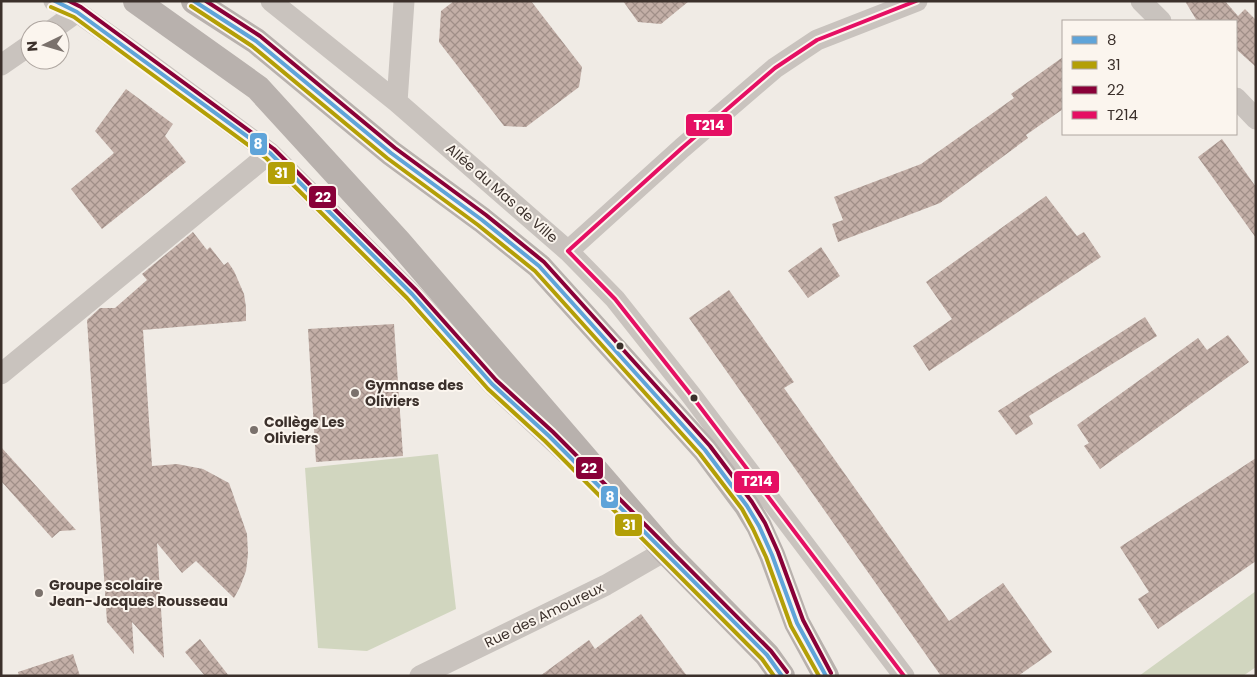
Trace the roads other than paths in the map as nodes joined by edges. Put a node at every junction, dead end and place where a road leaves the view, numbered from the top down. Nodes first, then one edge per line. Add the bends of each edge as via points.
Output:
1 (54, 1) edge
2 (136, 1) edge
3 (194, 1) edge
4 (271, 1) edge
5 (404, 1) edge
6 (917, 1) edge
7 (1141, 1) edge
8 (77, 12) junction
9 (66, 20) edge
10 (1159, 20) edge
11 (20, 52) edge
12 (1, 65) edge
13 (1237, 99) edge
14 (397, 102) junction
15 (1256, 119) edge
16 (270, 153) junction
17 (568, 251) junction
18 (1, 374) edge
19 (665, 551) junction
20 (420, 676) edge
21 (782, 676) edge
22 (826, 676) edge
23 (904, 676) edge

1 - 8 street
2 - 19 main road via 258,88 398,241
3 - 22 main road via 256,41 391,153 514,245 551,280 705,450 747,506 766,541 797,624
4 - 14 street, Allée du Mas de Ville
5 - 14 street
6 - 17 street via 817,40 774,68
7 - 10 street
8 - 9 street
8 - 16 street
11 - 12 street
13 - 15 street
14 - 17 street, Allée du Mas de Ville
16 - 18 street
16 - 19 street via 412,294 492,384
17 - 23 street, Allée du Mas de Ville via 615,299 685,387
19 - 20 street, Rue des Amoureux via 606,585
19 - 21 main road via 767,655

